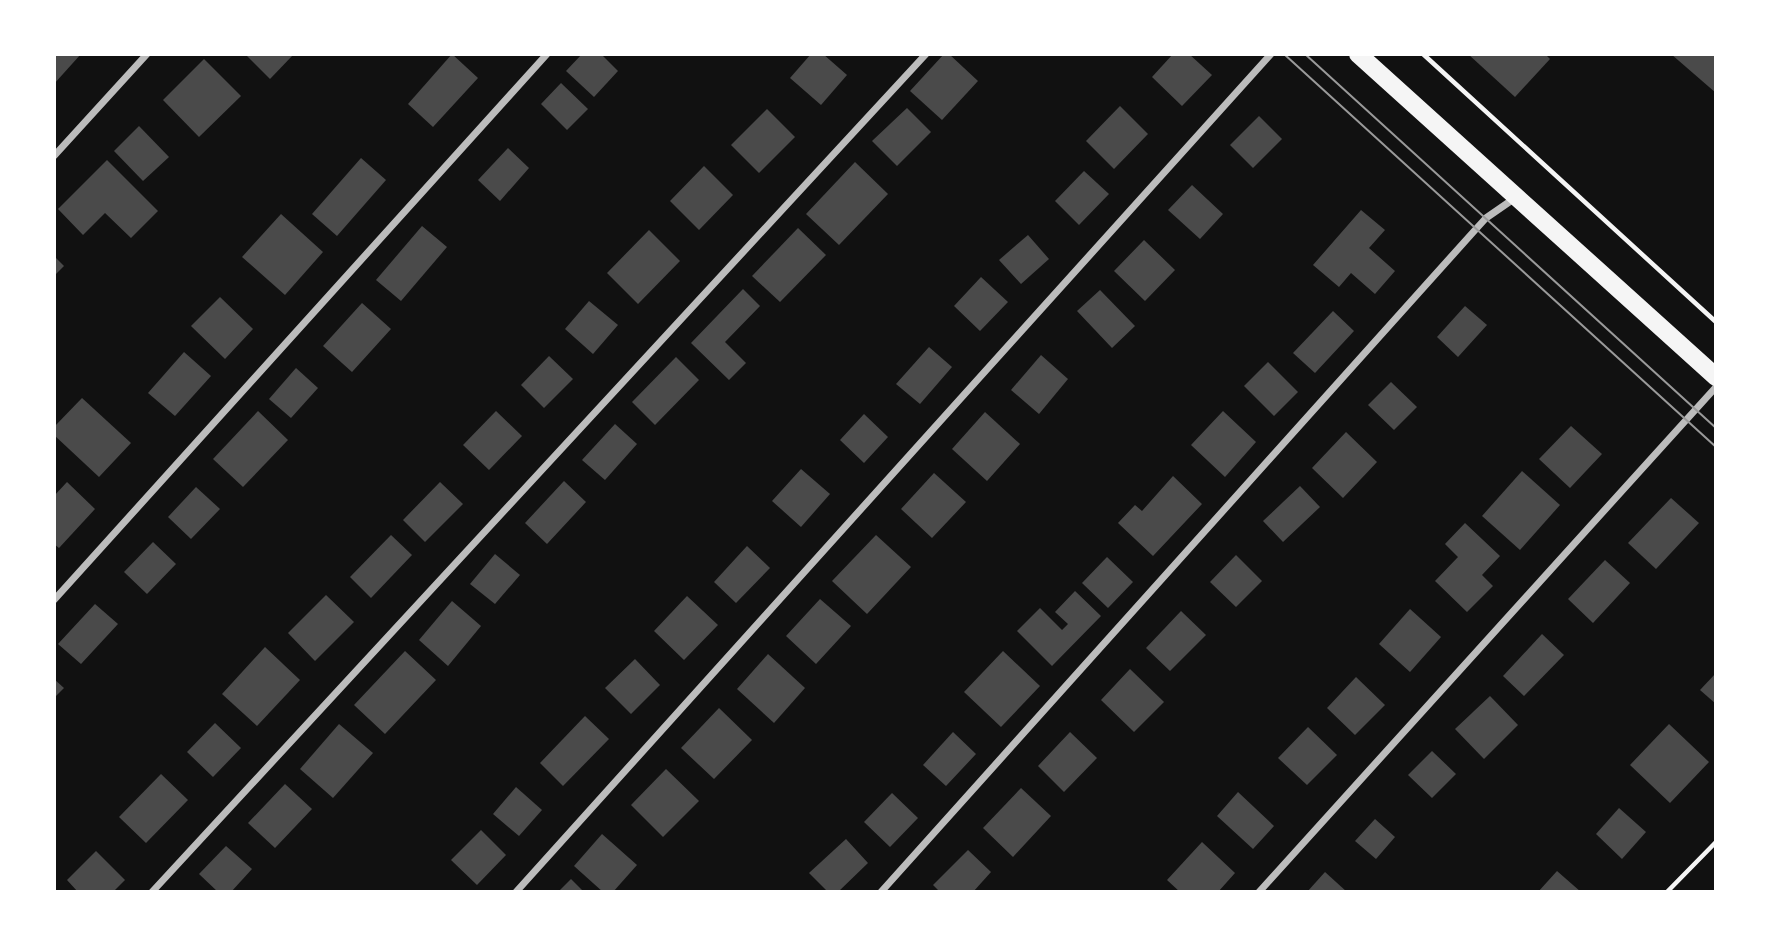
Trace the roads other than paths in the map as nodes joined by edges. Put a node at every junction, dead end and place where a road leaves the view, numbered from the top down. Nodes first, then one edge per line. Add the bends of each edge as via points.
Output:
1 (147, 54) edge
2 (547, 54) edge
3 (926, 54) edge
4 (1270, 54) edge
5 (1358, 54) edge
6 (54, 156) edge
7 (1517, 197) junction
8 (1716, 377) edge
9 (1716, 387) edge
10 (54, 600) edge
11 (152, 892) edge
12 (516, 892) edge
13 (881, 892) edge
14 (1259, 892) edge

1 - 6 street
2 - 10 street
3 - 11 street
4 - 12 street
5 - 7 main road
7 - 8 main road
7 - 13 street via 1486,218
9 - 14 street

